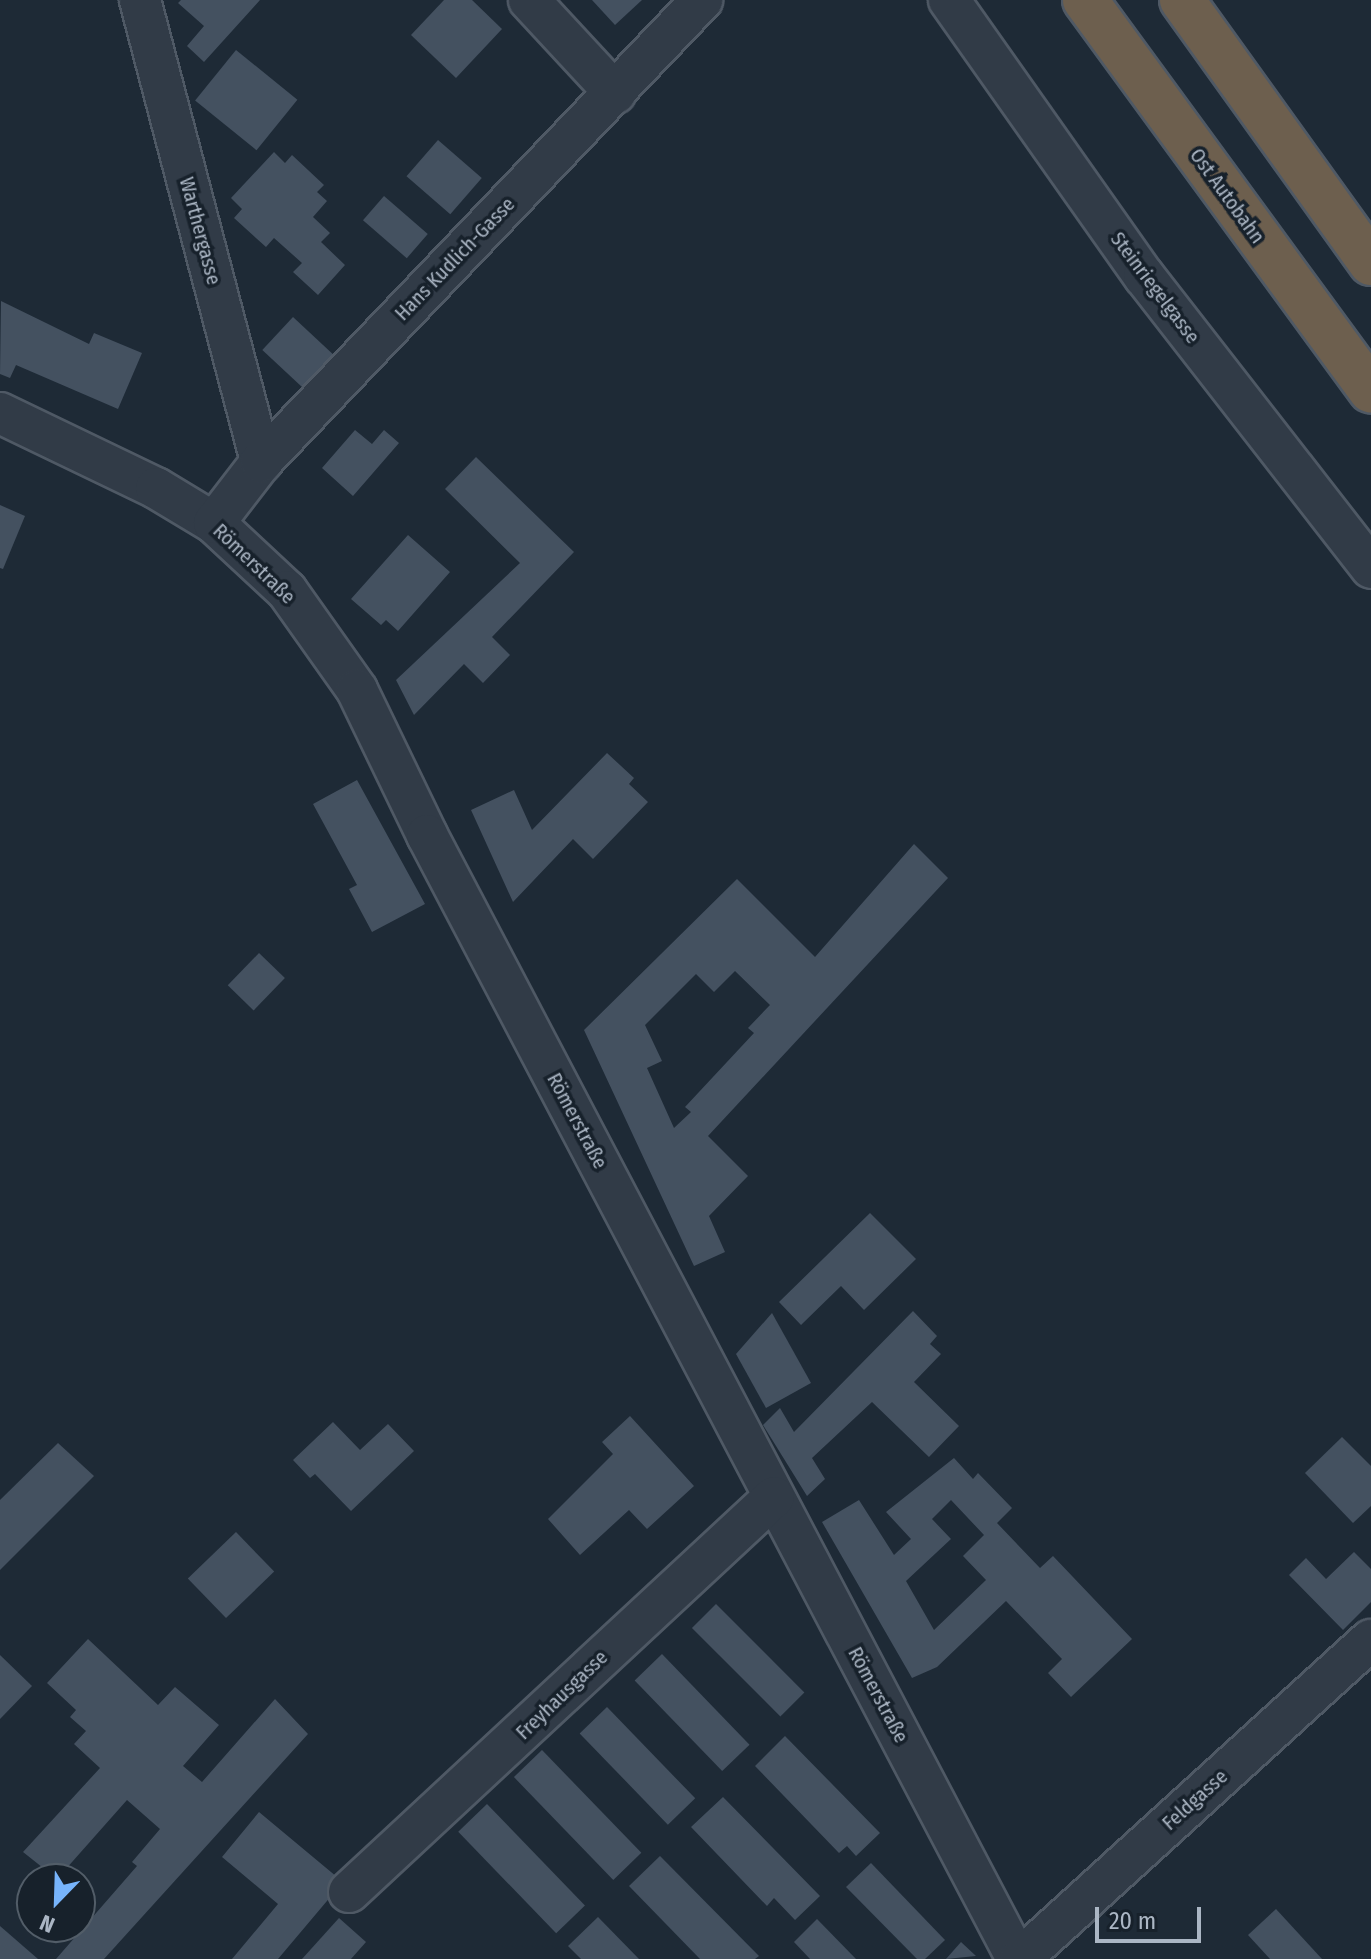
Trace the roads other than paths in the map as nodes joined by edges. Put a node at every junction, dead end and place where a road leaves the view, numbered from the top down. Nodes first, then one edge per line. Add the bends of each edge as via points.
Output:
1 (140, 0) edge
2 (529, 0) edge
3 (702, 0) edge
4 (949, 0) edge
5 (1085, 0) edge
6 (1182, 0) edge
7 (615, 93) junction
8 (1371, 263) edge
9 (1371, 391) edge
10 (0, 413) edge
11 (261, 462) junction
12 (214, 523) junction
13 (1371, 568) edge
14 (774, 1497) junction
15 (1371, 1640) edge
16 (349, 1892) dead end
17 (1018, 1959) edge

1 - 11 street, Warthergasse
2 - 7 street
3 - 7 street, Hans Kudlich-Gasse
4 - 13 street, Steinriegelgasse via 1144,276
5 - 9 highway, Ost Autobahn
6 - 8 highway
7 - 11 street, Hans Kudlich-Gasse
10 - 12 street, Römerstraße via 156,488
11 - 12 street, Hans Kudlich-Gasse
12 - 14 street, Römerstraße via 287,591 357,690 427,835
14 - 16 street, Freyhausgasse
14 - 17 street, Römerstraße
15 - 17 street, Feldgasse

